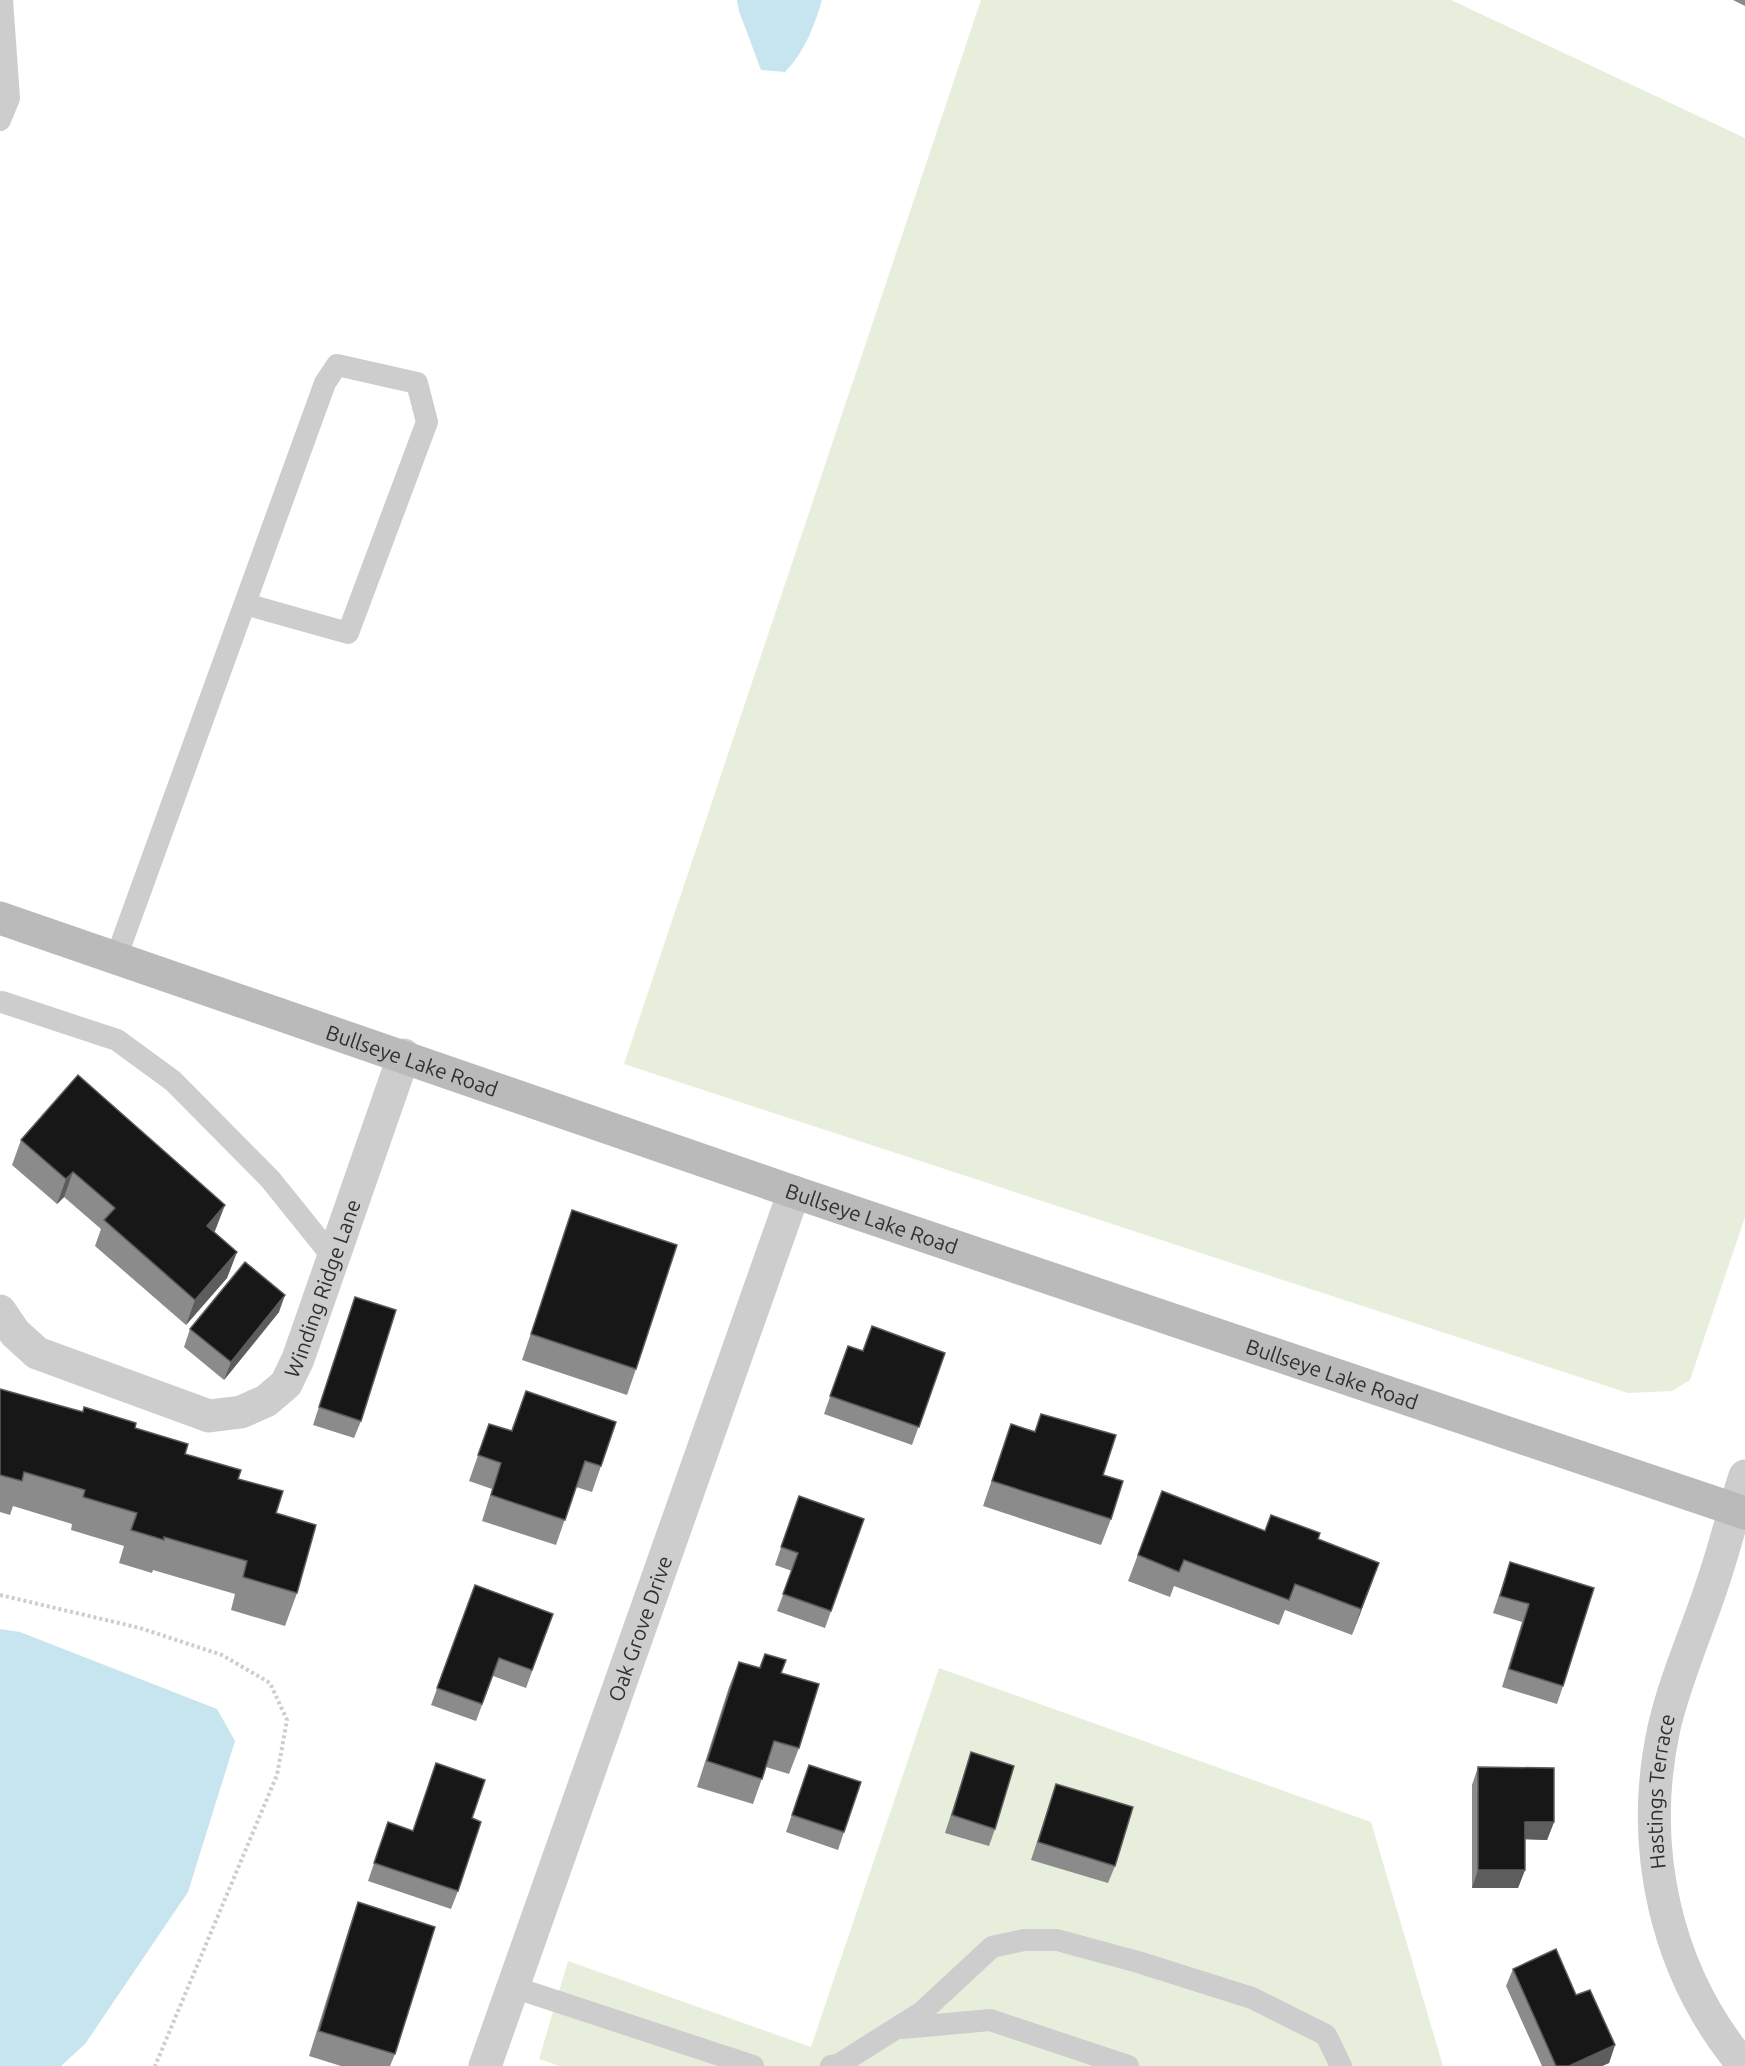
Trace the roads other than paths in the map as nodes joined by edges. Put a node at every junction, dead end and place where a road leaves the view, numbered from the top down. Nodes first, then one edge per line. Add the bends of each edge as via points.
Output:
1 (2, 0) edge
2 (0, 120) edge
3 (245, 604) junction
4 (0, 918) edge
5 (116, 958) junction
6 (2, 1002) dead end
7 (404, 1055) junction
8 (794, 1191) junction
9 (332, 1256) junction
10 (0, 1311) edge
11 (1745, 1476) edge
12 (1740, 1511) edge
13 (513, 1987) junction
14 (895, 2029) junction
15 (485, 2066) edge
16 (753, 2066) edge
17 (831, 2066) edge
18 (1128, 2066) edge
19 (1341, 2066) edge
20 (1744, 2066) edge

1 - 2 lane via 9,98
3 - 3 lane via 326,383 337,365 417,383 427,422 348,633
3 - 5 lane
4 - 5 street, Bullseye Lake Road
5 - 7 street, Bullseye Lake Road
6 - 9 lane via 117,1040 173,1081 270,1179
7 - 8 street, Bullseye Lake Road
7 - 9 street, Winding Ridge Lane
8 - 12 street, Bullseye Lake Road
8 - 13 street, Oak Grove Drive
9 - 10 street, Winding Ridge Lane via 286,1384 266,1401 241,1412 209,1416 60,1363 37,1353 15,1334
11 - 12 street, Hastings Terrace
12 - 20 street, Hastings Terrace via 1677,1682 1665,1727 1653,1804 1659,1880 1677,1953 1713,2025
13 - 15 street, Oak Grove Drive
13 - 16 lane
14 - 17 lane
14 - 18 lane via 990,2020
14 - 19 lane via 922,2012 992,1947 1024,1940 1057,1940 1252,1998 1326,2035

